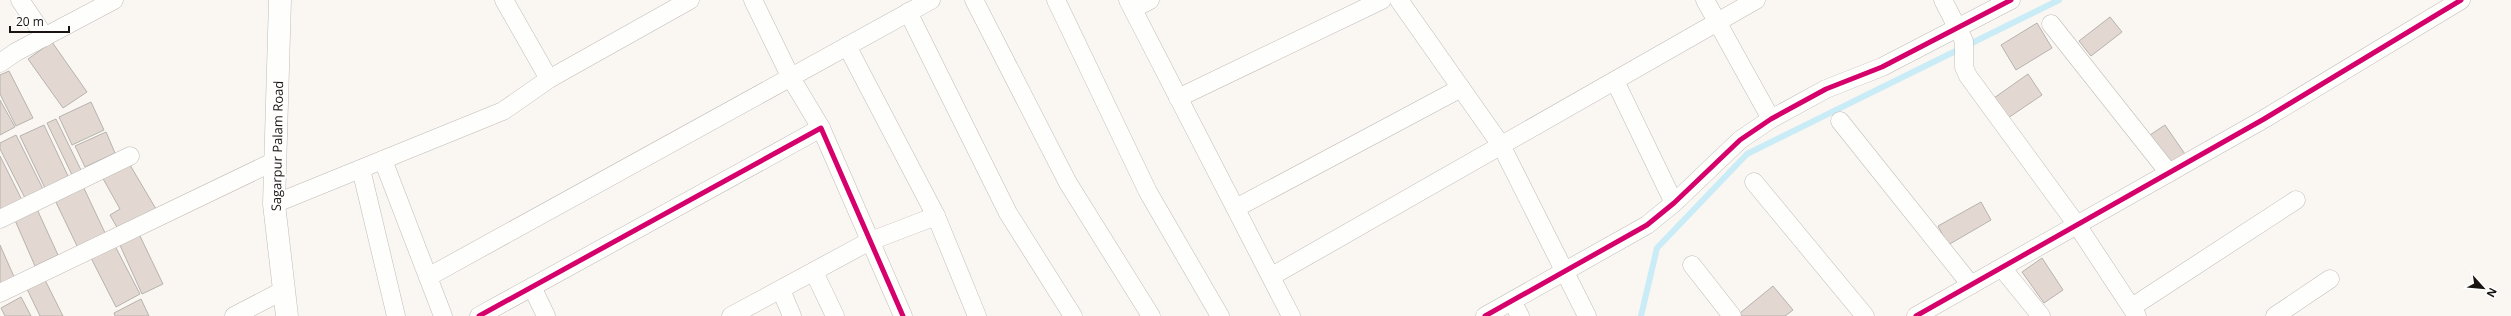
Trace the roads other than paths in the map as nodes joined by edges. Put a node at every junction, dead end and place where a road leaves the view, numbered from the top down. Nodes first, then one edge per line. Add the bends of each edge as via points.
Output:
1 (20, 0) edge
2 (114, 0) edge
3 (280, 0) edge
4 (504, 0) edge
5 (690, 0) edge
6 (753, 0) edge
7 (931, 0) edge
8 (974, 0) edge
9 (1056, 0) edge
10 (1150, 0) edge
11 (1382, 0) edge
12 (1399, 0) edge
13 (1705, 0) edge
14 (1756, 0) edge
15 (1943, 0) edge
16 (2011, 0) edge
17 (2461, 0) edge
18 (1131, 5) edge
19 (908, 12) junction
20 (1718, 22) junction
21 (2051, 24) dead end
22 (1961, 35) junction
23 (45, 37) junction
24 (847, 46) junction
25 (0, 63) edge
26 (791, 78) junction
27 (549, 79) junction
28 (1615, 81) junction
29 (1461, 88) junction
30 (1178, 98) junction
31 (1771, 119) junction
32 (1840, 122) dead end
33 (821, 128) junction
34 (1501, 146) junction
35 (130, 156) dead end
36 (383, 160) junction
37 (275, 161) junction
38 (361, 169) junction
39 (2169, 173) junction
40 (1754, 182) dead end
41 (2296, 200) dead end
42 (1674, 203) junction
43 (274, 204) junction
44 (1236, 208) junction
45 (936, 216) junction
46 (0, 219) edge
47 (2077, 226) junction
48 (872, 241) junction
49 (1692, 265) dead end
50 (2002, 268) junction
51 (814, 272) junction
52 (1563, 272) junction
53 (1272, 276) junction
54 (428, 278) junction
55 (2330, 279) dead end
56 (1971, 285) junction
57 (532, 287) junction
58 (284, 290) junction
59 (781, 290) junction
60 (0, 293) edge
61 (1516, 308) edge
62 (1937, 311) edge
63 (2134, 312) edge
64 (234, 316) edge
65 (287, 316) edge
66 (396, 316) edge
67 (443, 316) edge
68 (479, 316) edge
69 (546, 316) edge
70 (731, 316) edge
71 (792, 316) edge
72 (835, 316) edge
73 (903, 316) edge
74 (977, 316) edge
75 (1073, 316) edge
76 (1151, 316) edge
77 (1220, 316) edge
78 (1291, 316) edge
79 (1485, 316) edge
80 (1587, 316) edge
81 (1732, 316) edge
82 (1865, 316) edge
83 (1916, 316) edge
84 (2041, 316) edge
85 (2276, 316) edge

1 - 23 street
2 - 23 street
3 - 37 street, Sagarpur Palam Road
4 - 27 street
5 - 27 street
6 - 26 street
7 - 19 street
8 - 76 street via 1068,183
9 - 77 street via 1148,192
10 - 18 street
11 - 30 street
12 - 29 street
13 - 20 street
14 - 20 street
15 - 22 street
16 - 22 street
17 - 39 street
18 - 30 street
19 - 24 street
19 - 75 street via 1008,213
20 - 28 street
20 - 31 street
21 - 39 street
22 - 31 street via 1826,89
22 - 47 street via 1964,67 1972,82
23 - 25 street
24 - 26 street
24 - 45 street
26 - 33 street
26 - 54 street
27 - 36 street via 503,112
28 - 34 street
28 - 42 street
29 - 34 street
29 - 44 street
30 - 44 street
31 - 42 street via 1740,140
32 - 56 street
33 - 48 street
33 - 57 street
34 - 52 street
34 - 53 street
35 - 46 street
36 - 38 street
36 - 54 street
37 - 43 street, Sagarpur Palam Road
37 - 60 street
38 - 43 street
38 - 66 street
39 - 47 street
40 - 82 street
41 - 63 street
42 - 52 street via 1647,225
43 - 58 street, Sagarpur Palam Road
44 - 53 street
45 - 48 street
45 - 74 street
47 - 50 street
47 - 63 street
48 - 51 street
48 - 73 street
49 - 81 street
50 - 56 street
50 - 84 street
51 - 59 street
51 - 72 street
52 - 61 street
52 - 80 street
53 - 78 street
54 - 67 street
55 - 85 street
56 - 62 street
57 - 68 street
57 - 69 street
58 - 64 street
58 - 65 street, Sagarpur Palam Road
59 - 70 street
59 - 71 street
61 - 79 street
62 - 83 street

